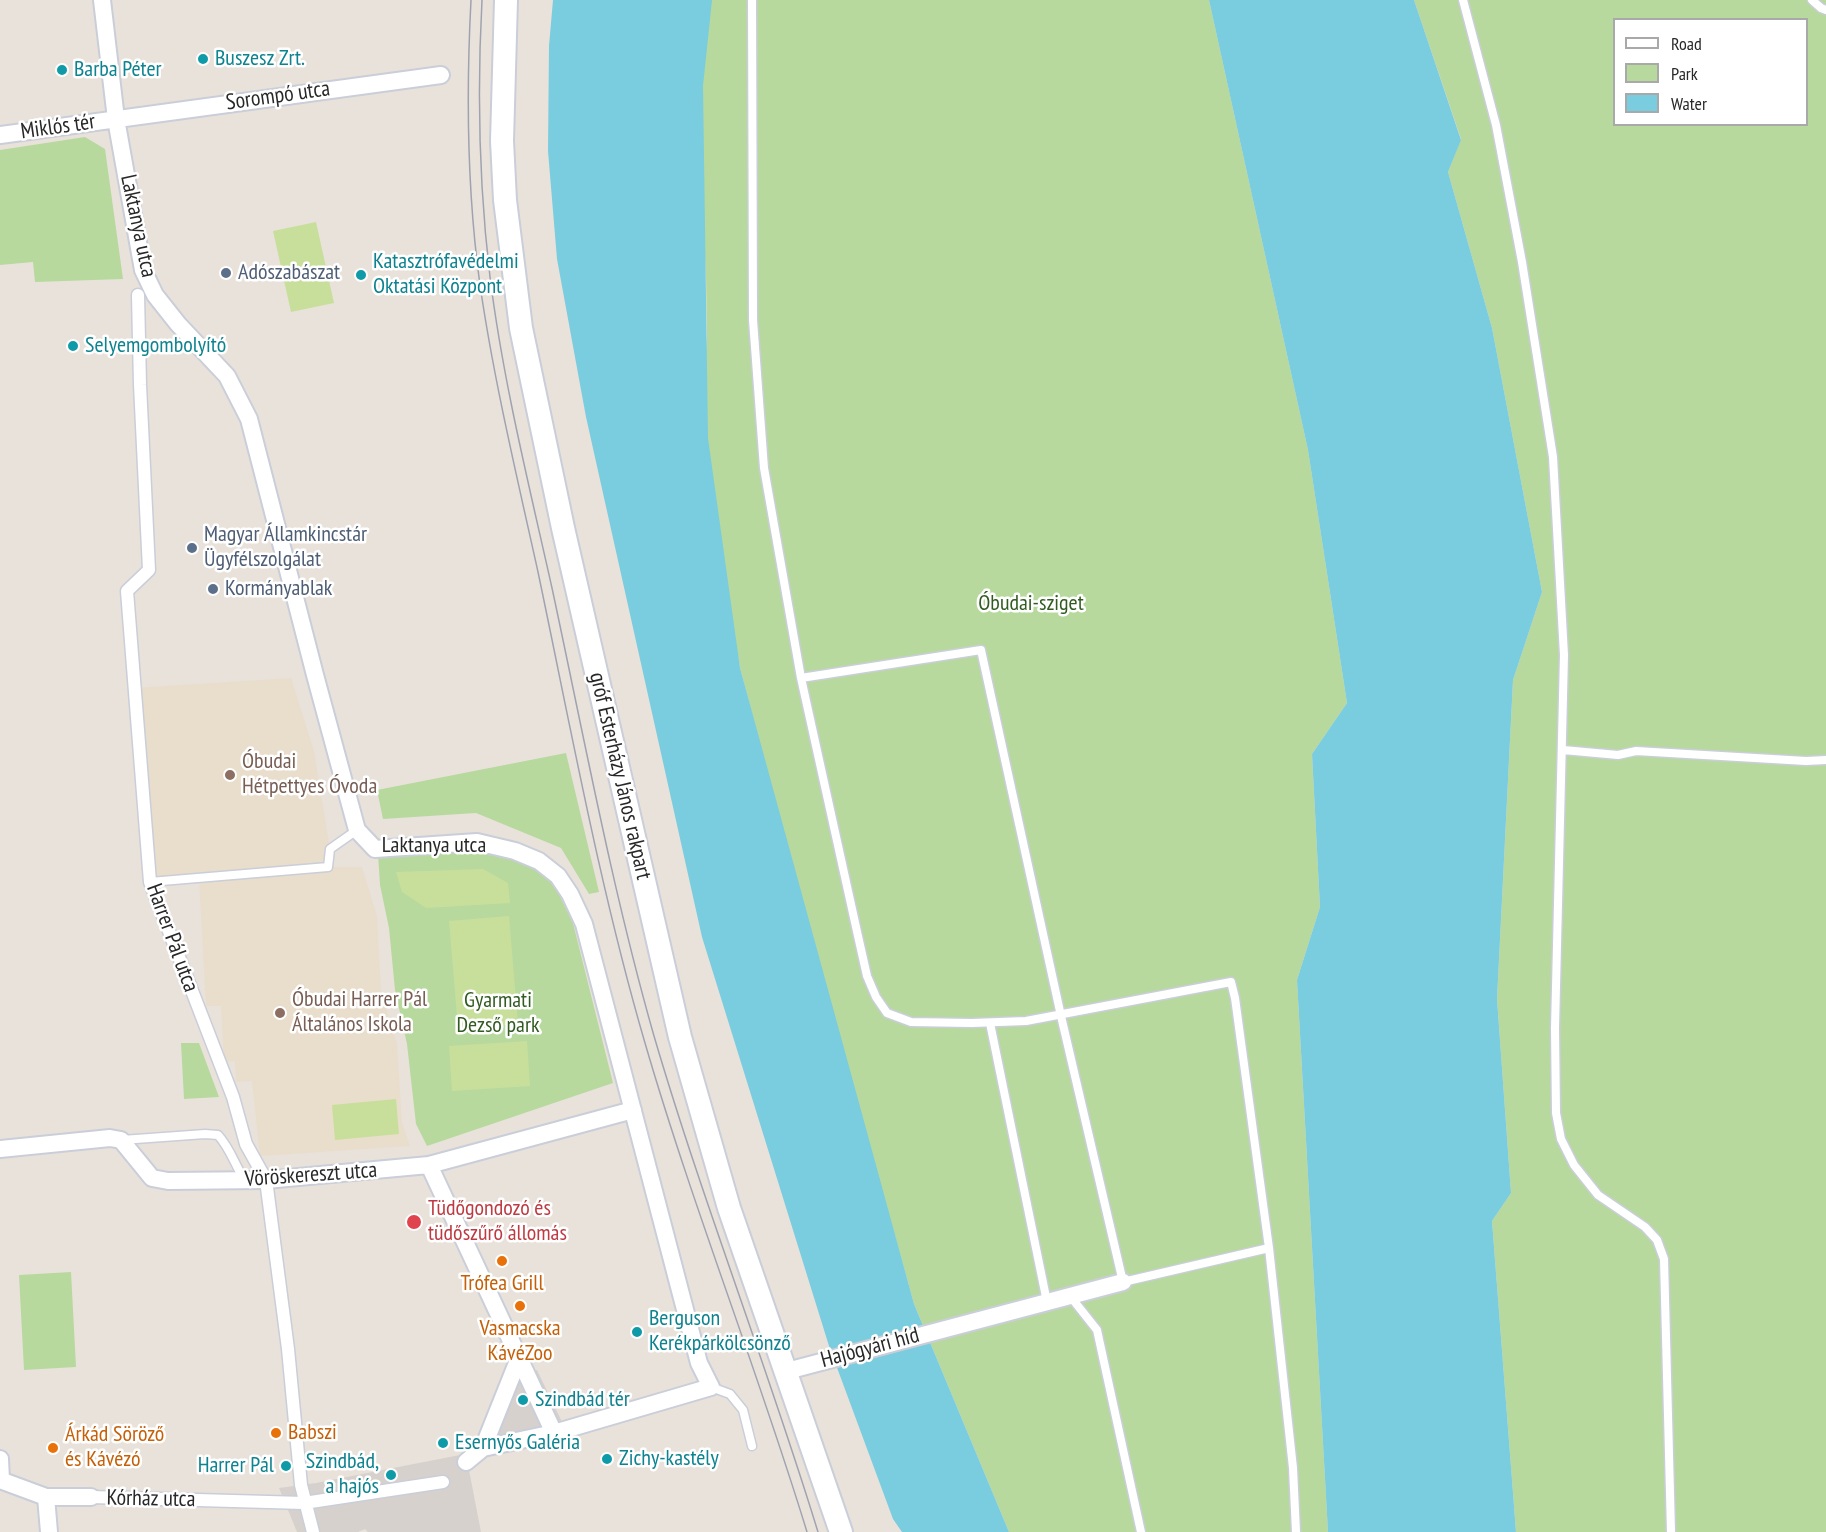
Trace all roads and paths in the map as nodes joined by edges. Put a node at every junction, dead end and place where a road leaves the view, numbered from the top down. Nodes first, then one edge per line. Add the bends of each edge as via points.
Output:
1 (102, 0) edge
2 (506, 0) edge
3 (752, 0) edge
4 (1463, 0) edge
5 (1812, 0) edge
6 (1826, 10) edge
7 (441, 75) dead end
8 (116, 119) junction
9 (0, 135) edge
10 (138, 295) dead end
11 (801, 678) junction
12 (1563, 750) junction
13 (1826, 760) edge
14 (357, 830) junction
15 (150, 882) junction
16 (1061, 1016) junction
17 (990, 1023) junction
18 (633, 1110) junction
19 (121, 1140) junction
20 (0, 1149) edge
21 (429, 1165) junction
22 (245, 1180) junction
23 (266, 1180) junction
24 (1269, 1248) junction
25 (1123, 1282) junction
26 (1070, 1296) junction
27 (1047, 1302) junction
28 (519, 1358) junction
29 (787, 1371) junction
30 (711, 1387) junction
31 (554, 1433) junction
32 (752, 1446) dead end
33 (483, 1448) junction
34 (0, 1459) edge
35 (466, 1462) dead end
36 (1, 1480) edge
37 (443, 1482) dead end
38 (46, 1497) junction
39 (91, 1497) joint
40 (304, 1503) junction
41 (49, 1532) edge
42 (313, 1532) edge
43 (841, 1532) edge
44 (1141, 1532) edge
45 (1296, 1532) edge
46 (1671, 1532) edge

1 - 8 street, Laktanya utca
2 - 29 main road, gróf Esterházy János rakpart via 502,141 505,200 532,386 680,1037 729,1208
3 - 11 lane via 753,320 765,468
4 - 12 lane via 1498,136 1553,457 1564,655
5 - 6 lane
7 - 8 street, Sorompó utca
8 - 9 street, Miklós tér
8 - 14 street, Laktanya utca via 143,270 160,303 227,376 249,419
10 - 15 street, Harrer Pál utca via 149,570 127,591
11 - 16 lane via 981,650
11 - 17 lane via 867,976 876,997 887,1013 910,1022
12 - 13 lane
12 - 46 lane via 1556,1113 1561,1139 1574,1165 1598,1196 1645,1227 1664,1259
14 - 15 lane via 330,849 328,867
14 - 18 street, Laktanya utca via 375,849 487,844 539,861 558,876 584,924
15 - 23 street, Harrer Pál utca via 233,1097 246,1144
16 - 17 lane
16 - 24 lane via 1231,982
16 - 25 lane
17 - 27 lane
18 - 21 street, Vöröskereszt utca
18 - 30 street, Laktanya utca via 699,1363
19 - 20 street
19 - 22 street, Vöröskereszt utca via 152,1178
19 - 22 lane via 218,1135
21 - 23 street, Vöröskereszt utca
21 - 28 street
22 - 23 street, Vöröskereszt utca
23 - 40 street, Harrer Pál utca
24 - 25 lane
24 - 45 lane via 1293,1468
25 - 26 street, Hajógyári híd
26 - 27 street, Hajógyári híd
26 - 44 lane via 1097,1330
27 - 29 street, Hajógyári híd
28 - 31 street
28 - 33 street
29 - 43 main road, gróf Esterházy János rakpart
30 - 31 street
30 - 32 lane via 730,1394 743,1410
31 - 33 street
33 - 35 street
34 - 36 street, Kórház utca
36 - 38 street, Kórház utca
37 - 40 street, Kórház utca
38 - 39 street, Kórház utca
38 - 41 street
39 - 40 street, Kórház utca
40 - 42 street, Harrer Pál utca

